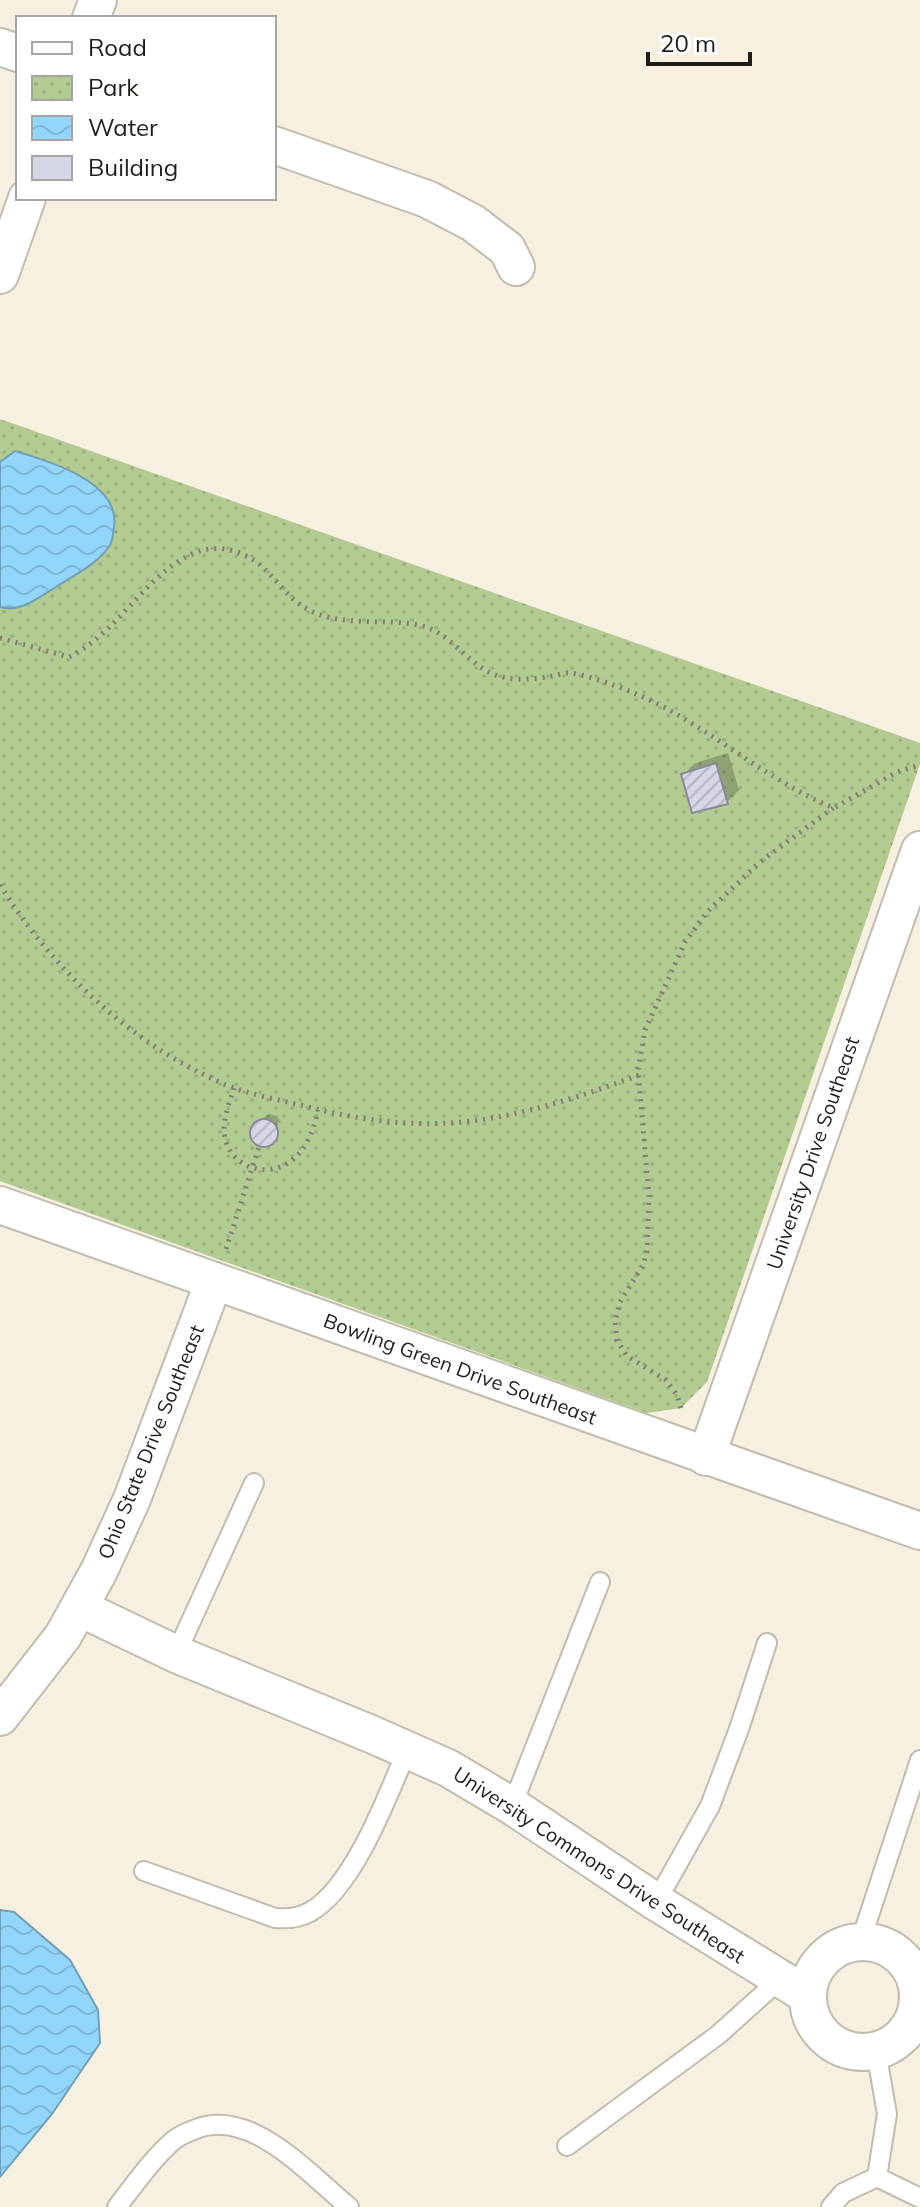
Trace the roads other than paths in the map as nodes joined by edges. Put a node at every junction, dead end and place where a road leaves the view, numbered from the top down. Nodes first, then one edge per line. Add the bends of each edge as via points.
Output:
1 (276, 146) edge
2 (26, 200) edge
3 (516, 267) dead end
4 (0, 275) edge
5 (920, 850) edge
6 (0, 1205) edge
7 (218, 1271) junction
8 (706, 1457) junction
9 (254, 1483) dead end
10 (920, 1531) edge
11 (600, 1582) dead end
12 (80, 1608) junction
13 (767, 1643) dead end
14 (176, 1654) junction
15 (0, 1717) edge
16 (407, 1750) junction
17 (920, 1760) edge
18 (512, 1806) junction
19 (144, 1871) dead end
20 (656, 1902) junction
21 (861, 1940) junction
22 (918, 1984) edge
23 (793, 1988) junction
24 (876, 2051) junction
25 (567, 2146) dead end
26 (877, 2177) junction
27 (920, 2198) edge
28 (117, 2207) edge
29 (349, 2207) edge
30 (831, 2207) edge

1 - 3 street via 427,199 473,223 507,249
2 - 4 street
5 - 8 street, University Drive Southeast
6 - 7 street, Bowling Green Drive Southeast
7 - 8 street, Bowling Green Drive Southeast
7 - 12 street, Ohio State Drive Southeast via 132,1499
8 - 10 street, Bowling Green Drive Southeast
9 - 14 lane
11 - 18 lane
12 - 14 street, University Commons Drive Southeast
12 - 15 street, Ohio State Drive Southeast
13 - 20 lane via 710,1806
14 - 16 street, University Commons Drive Southeast
16 - 18 street, University Commons Drive Southeast
16 - 19 lane via 348,1873 312,1911 292,1919 275,1918
17 - 21 lane
18 - 20 street, University Commons Drive Southeast
20 - 23 street, University Commons Drive Southeast
21 - 22 street via 899,1954
21 - 23 street via 832,1950 811,1978
22 - 24 street via 919,2002 905,2033
23 - 24 street via 828,2040 859,2053
23 - 25 lane via 718,2035
24 - 26 lane via 887,2114
26 - 27 lane
26 - 30 lane via 843,2193
28 - 29 lane via 176,2137 205,2126 232,2124 262,2135

